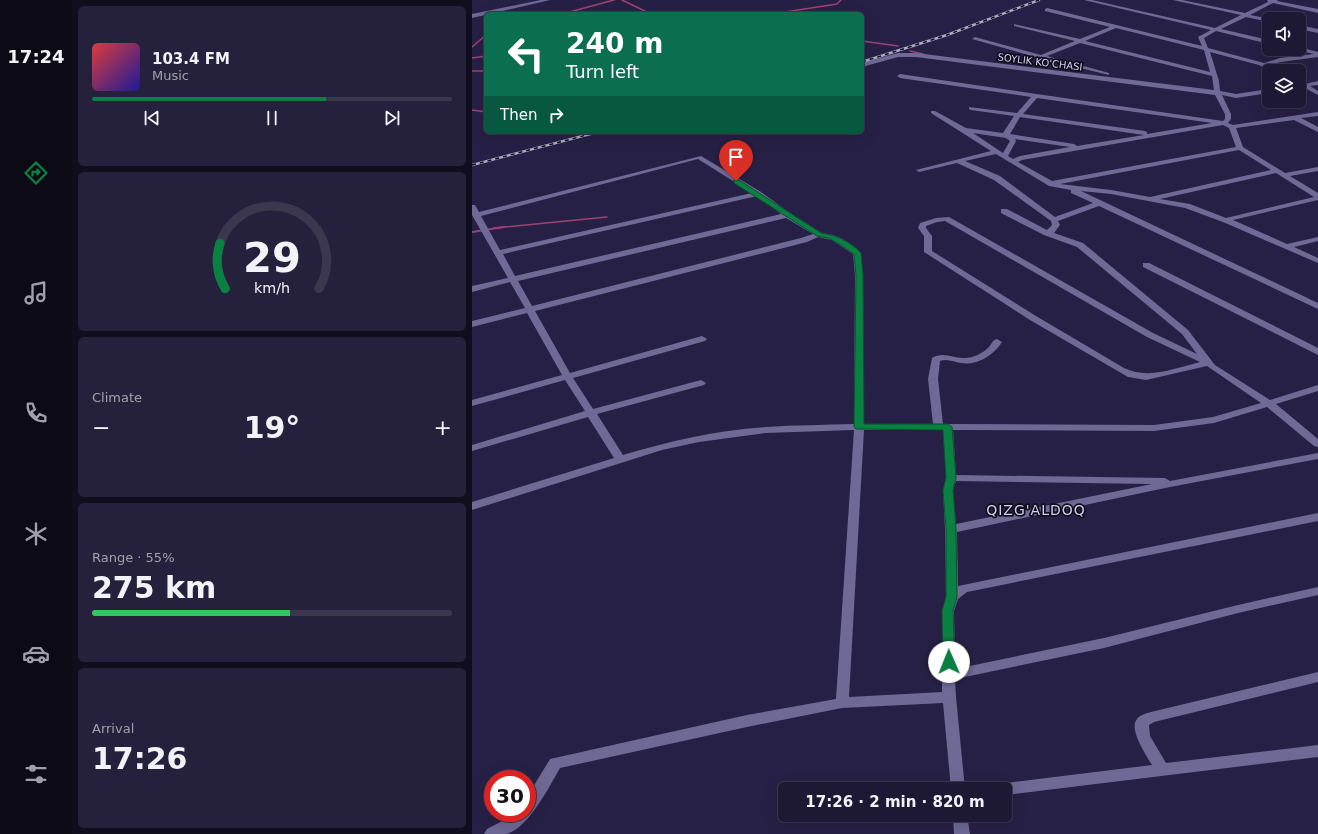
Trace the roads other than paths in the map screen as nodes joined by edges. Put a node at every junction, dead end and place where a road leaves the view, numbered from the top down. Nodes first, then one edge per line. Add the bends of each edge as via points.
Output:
1 (548, 0) edge
2 (1086, 0) edge
3 (1175, 0) edge
4 (1262, 0) edge
5 (1274, 1) edge
6 (1047, 10) dead end
7 (1318, 11) edge
8 (491, 12) edge
9 (484, 13) edge
10 (1246, 15) junction
11 (472, 16) edge
12 (1262, 18) edge
13 (1016, 25) dead end
14 (1115, 27) junction
15 (1215, 29) junction
16 (1306, 29) edge
17 (1318, 32) edge
18 (975, 39) dead end
19 (1262, 40) edge
20 (1080, 41) junction
21 (1206, 49) junction
22 (1306, 51) edge
23 (1318, 54) edge
24 (1041, 57) junction
25 (864, 64) edge
26 (1262, 64) edge
27 (1267, 64) edge
28 (1214, 75) junction
29 (900, 76) dead end
30 (1130, 81) junction
31 (1318, 83) edge
32 (1306, 84) edge
33 (1306, 88) edge
34 (1262, 92) edge
35 (1217, 93) junction
36 (1318, 93) edge
37 (1035, 96) junction
38 (971, 108) dead end
39 (933, 112) dead end
40 (1318, 114) edge
41 (1018, 115) junction
42 (1296, 118) junction
43 (1224, 123) junction
44 (1232, 127) junction
45 (964, 130) junction
46 (1318, 130) edge
47 (1155, 135) junction
48 (1008, 136) junction
49 (1082, 148) junction
50 (1240, 148) junction
51 (998, 151) junction
52 (1005, 156) junction
53 (959, 161) junction
54 (1013, 162) junction
55 (1318, 169) edge
56 (919, 170) dead end
57 (1280, 173) junction
58 (1052, 184) junction
59 (1067, 188) junction
60 (758, 194) junction
61 (1318, 197) edge
62 (1149, 198) junction
63 (1099, 203) junction
64 (474, 211) edge
65 (1004, 211) dead end
66 (786, 215) junction
67 (1054, 220) junction
68 (1226, 220) junction
69 (1047, 233) junction
70 (819, 234) junction
71 (1318, 239) edge
72 (1285, 247) junction
73 (498, 253) junction
74 (1318, 261) edge
75 (1146, 265) dead end
76 (512, 279) junction
77 (472, 289) edge
78 (1318, 306) edge
79 (531, 309) junction
80 (472, 324) edge
81 (702, 339) dead end
82 (997, 342) dead end
83 (1318, 352) edge
84 (1209, 363) junction
85 (568, 377) junction
86 (701, 383) dead end
87 (1318, 388) edge
88 (472, 403) edge
89 (1268, 403) junction
90 (590, 413) junction
91 (859, 427) junction
92 (943, 427) junction
93 (1318, 444) edge
94 (472, 448) edge
95 (1318, 456) edge
96 (620, 459) junction
97 (951, 478) junction
98 (1182, 482) junction
99 (472, 506) edge
100 (1318, 517) edge
101 (951, 529) junction
102 (1318, 591) edge
103 (952, 597) junction
104 (949, 675) junction
105 (1318, 677) edge
106 (949, 696) junction
107 (842, 703) junction
108 (1318, 751) edge
109 (1162, 770) junction
110 (957, 782) edge
111 (1012, 788) edge
112 (536, 796) edge
113 (515, 822) edge
114 (961, 822) edge
115 (492, 834) edge
116 (962, 834) edge

1 - 8 street
2 - 15 street
3 - 10 street
4 - 5 street
5 - 7 street
5 - 10 street
6 - 14 street
9 - 11 street
10 - 12 street
10 - 15 street
13 - 20 street
14 - 20 street
14 - 21 street
15 - 19 street
15 - 21 street via 1202,37
16 - 17 street
18 - 24 street
20 - 24 street
20 - 28 street
21 - 26 street
21 - 28 street
22 - 23 street
23 - 27 street
24 - 30 street
25 - 30 street, SOYLIK KO'CHASI via 898,55 916,55
28 - 35 street
29 - 37 street
30 - 35 street
31 - 32 street
33 - 36 street
34 - 35 street via 1236,96
35 - 43 street via 1228,114 1228,119
37 - 41 street
37 - 43 street
38 - 41 street
39 - 45 street
40 - 42 street
41 - 47 street
41 - 48 street via 1006,134
42 - 44 street
42 - 46 street
43 - 44 street
43 - 47 street
44 - 50 street
45 - 48 street
45 - 51 street
47 - 49 street
48 - 49 street
48 - 52 street via 1013,140
49 - 54 street via 1020,158
50 - 57 street
50 - 58 street
51 - 52 street
51 - 53 street
52 - 54 street
53 - 56 street
53 - 67 street via 997,178
54 - 58 street
55 - 57 street
57 - 61 street
57 - 62 street
58 - 59 street
59 - 62 street
59 - 63 street
60 - 64 street via 699,157
60 - 66 street
60 - 73 street
61 - 68 street
62 - 68 street via 1187,206
63 - 67 street
63 - 78 street
64 - 73 street
65 - 69 street
66 - 70 street
66 - 76 street
67 - 69 street via 1056,225
68 - 72 street
69 - 84 street via 1080,245 1107,266 1185,332
70 - 79 street via 804,240
70 - 91 street via 830,236 857,253
71 - 72 street
72 - 74 street
73 - 76 street
75 - 83 street
76 - 77 street
76 - 79 street
79 - 80 street
79 - 85 street
81 - 85 street
82 - 92 street via 987,353 970,360 940,357 935,360 933,379
84 - 84 street via 1146,377 1131,375 1033,318 928,252 928,236 922,228 923,225 936,220 952,221 1150,335
84 - 89 street
85 - 88 street
85 - 90 street
86 - 90 street
87 - 89 street
89 - 92 street via 1214,420 1154,428
89 - 93 street
90 - 94 street
90 - 96 street
91 - 92 street
91 - 96 street via 765,430 699,439
91 - 107 street
92 - 97 street
95 - 98 street
96 - 99 street
97 - 98 street
97 - 101 street via 948,490
98 - 101 street
100 - 103 street via 962,588
101 - 103 street
102 - 104 street via 1104,643
103 - 104 street via 948,611
104 - 106 street
105 - 109 street via 1151,717 1142,722 1142,729
106 - 107 street
106 - 110 street
107 - 112 street via 747,720 554,763
108 - 109 street
109 - 111 street
113 - 115 street
114 - 116 street

